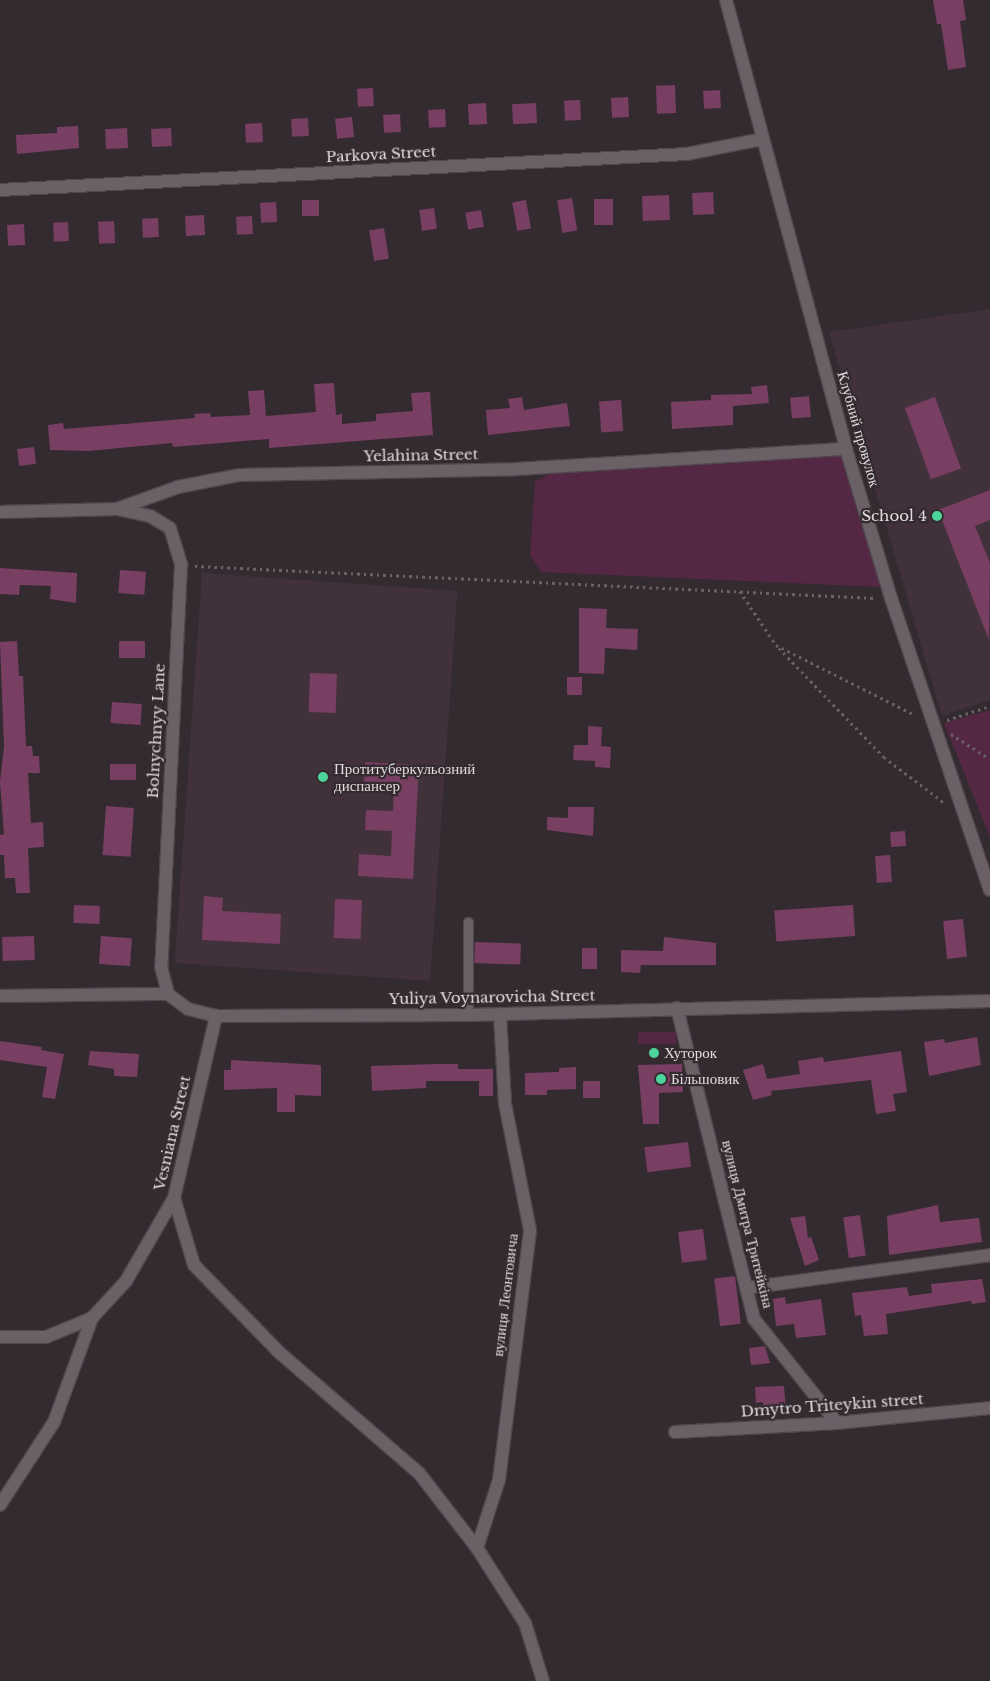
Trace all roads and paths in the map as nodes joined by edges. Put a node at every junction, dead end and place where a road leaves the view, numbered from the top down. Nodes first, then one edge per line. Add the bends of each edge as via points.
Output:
1 (726, 0) edge
2 (763, 139) junction
3 (0, 190) edge
4 (846, 449) junction
5 (117, 509) junction
6 (0, 512) edge
7 (181, 565) junction
8 (740, 591) junction
9 (891, 598) junction
10 (776, 645) junction
11 (990, 706) edge
12 (934, 724) junction
13 (990, 759) edge
14 (966, 819) junction
15 (990, 890) edge
16 (468, 922) dead end
17 (168, 994) junction
18 (0, 996) edge
19 (990, 1001) edge
20 (678, 1008) junction
21 (468, 1015) junction
22 (500, 1015) junction
23 (216, 1016) junction
24 (174, 1198) junction
25 (990, 1255) edge
26 (747, 1288) junction
27 (92, 1318) junction
28 (0, 1337) edge
29 (990, 1408) edge
30 (837, 1423) junction
31 (675, 1432) dead end
32 (0, 1505) edge
33 (477, 1548) junction
34 (543, 1681) edge

1 - 2 street, Клубний провулок
2 - 3 street, Parkova Street via 687,154
2 - 4 street, Клубний провулок
4 - 5 street, Yelahina Street via 517,469 240,476 178,487
4 - 9 street, Клубний провулок
5 - 6 street, Yelahina Street
5 - 7 street, Bolnychnyy Lane via 150,516 170,528
7 - 8 path
7 - 17 street, Bolnychnyy Lane via 161,967
8 - 9 path
8 - 10 path
9 - 12 street, Клубний провулок
10 - 12 path
10 - 14 path via 884,757
11 - 12 path
12 - 13 path
12 - 14 street, Клубний провулок
14 - 15 street, Клубний провулок
16 - 21 lane
17 - 18 street
17 - 23 street, Yuliya Voynarovicha Street via 188,1009
19 - 20 street, Yuliya Voynarovicha Street
20 - 22 street, Yuliya Voynarovicha Street
20 - 26 street, вулиця Дмитра Тритейкіна
21 - 22 street, Yuliya Voynarovicha Street
21 - 23 street, Yuliya Voynarovicha Street
22 - 33 street, вулиця Леонтовича via 504,1104 530,1230 499,1480
23 - 24 street, Vesniana Street
24 - 27 street, Vesniana Street via 126,1281
24 - 33 street via 194,1265 281,1354 419,1473
25 - 26 street
26 - 30 street, вулиця Дмитра Тритейкіна via 754,1319
27 - 28 street, Vesniana Street via 46,1337
27 - 32 street via 54,1422
29 - 30 street, Dmytro Triteykin street
30 - 31 street, Dmytro Triteykin street
33 - 34 street via 525,1623

